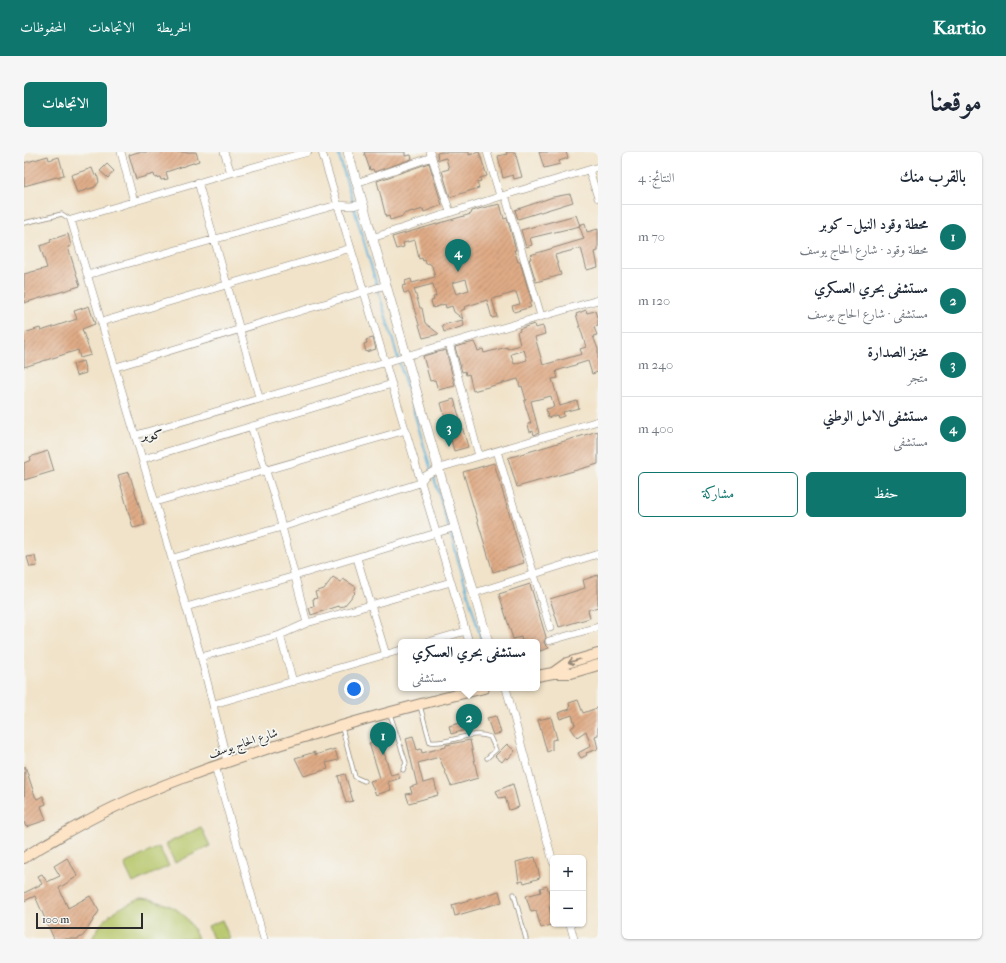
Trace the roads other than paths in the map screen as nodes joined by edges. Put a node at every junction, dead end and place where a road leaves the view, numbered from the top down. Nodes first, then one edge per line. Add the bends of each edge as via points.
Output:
1 (122, 152) edge
2 (224, 152) edge
3 (308, 152) edge
4 (322, 152) edge
5 (348, 152) edge
6 (487, 152) edge
7 (431, 155) edge
8 (598, 168) edge
9 (589, 170) junction
10 (230, 173) junction
11 (198, 182) junction
12 (356, 183) junction
13 (502, 196) junction
14 (598, 198) edge
15 (134, 202) junction
16 (337, 205) junction
17 (357, 205) junction
18 (450, 212) junction
19 (72, 220) junction
20 (24, 223) edge
21 (214, 238) junction
22 (372, 238) junction
23 (352, 248) junction
24 (87, 275) junction
25 (227, 285) junction
26 (380, 286) junction
27 (364, 291) junction
28 (598, 300) edge
29 (541, 316) junction
30 (101, 322) junction
31 (240, 329) junction
32 (449, 343) junction
33 (406, 355) junction
34 (385, 361) junction
35 (116, 367) junction
36 (392, 384) junction
37 (259, 397) junction
38 (598, 421) edge
39 (251, 426) junction
40 (406, 430) junction
41 (136, 435) junction
42 (497, 451) junction
43 (479, 456) junction
44 (143, 459) junction
45 (434, 470) junction
46 (266, 472) junction
47 (420, 483) junction
48 (155, 502) junction
49 (282, 527) junction
50 (451, 528) junction
51 (436, 532) junction
52 (598, 554) edge
53 (173, 558) junction
54 (357, 558) junction
55 (534, 574) junction
56 (295, 576) junction
57 (451, 582) junction
58 (474, 593) junction
59 (371, 605) junction
60 (186, 607) junction
61 (307, 623) junction
62 (598, 627) edge
63 (550, 628) dead end
64 (466, 630) junction
65 (280, 635) junction
66 (438, 639) edge
67 (468, 639) edge
68 (487, 639) edge
69 (550, 641) dead end
70 (398, 651) edge
71 (598, 654) edge
72 (386, 655) junction
73 (201, 656) junction
74 (598, 666) edge
75 (553, 673) junction
76 (540, 675) edge
77 (293, 682) junction
78 (473, 691) edge
79 (507, 691) edge
80 (214, 704) junction
81 (420, 705) junction
82 (390, 712) junction
83 (341, 727) junction
84 (488, 758) dead end
85 (227, 761) junction
86 (215, 766) junction
87 (403, 770) dead end
88 (364, 781) dead end
89 (25, 855) edge
90 (551, 855) edge
91 (514, 894) dead end
92 (571, 927) edge
93 (264, 939) edge
94 (526, 939) edge
95 (574, 939) edge

1 - 15 street
2 - 10 street
3 - 10 street
4 - 16 street
5 - 12 street
6 - 13 street
7 - 12 street
7 - 18 street
8 - 9 street
9 - 13 street
9 - 14 street
10 - 11 street
11 - 15 street
11 - 21 street
12 - 17 street
13 - 18 street
13 - 29 street
15 - 19 street
16 - 17 street
16 - 21 street
16 - 23 street
17 - 22 street
18 - 22 street
19 - 20 lane via 62,214
19 - 24 street
21 - 24 street
21 - 25 street
22 - 26 street
23 - 25 street
23 - 27 street
24 - 30 street
25 - 30 street
25 - 31 street
26 - 27 street
26 - 33 street
27 - 31 street
27 - 34 street
28 - 29 street
29 - 32 street
30 - 35 street
31 - 35 street
31 - 37 street
32 - 33 street
32 - 43 street
33 - 34 street
33 - 45 street
34 - 36 street
34 - 37 street
35 - 41 street
36 - 39 street
36 - 40 street
37 - 41 street
38 - 42 street
39 - 44 street
39 - 46 street
40 - 46 street
40 - 47 street
41 - 44 street
42 - 43 street
42 - 55 street
43 - 45 street
44 - 48 street
45 - 47 street
45 - 50 street
46 - 48 street
46 - 49 street
47 - 49 street
47 - 51 street
48 - 53 street
49 - 53 street
49 - 56 street
50 - 51 street
50 - 58 street
51 - 54 street
51 - 57 street
52 - 55 street
53 - 60 street
54 - 56 street
54 - 59 street
55 - 58 street
55 - 63 street
56 - 60 street
56 - 61 street
57 - 59 street
57 - 64 street
58 - 68 street
59 - 61 street
59 - 72 street
60 - 73 street
61 - 65 street
62 - 69 street
64 - 66 street
64 - 67 street
65 - 73 street
65 - 77 street
70 - 72 street
71 -> 75 main road via 567,663
72 - 77 street
73 - 80 street
74 - 75 main road via 571,673
75 - 76 main road
77 - 80 street
78 - 81 main road, شارع الحاج يوسف
79 - 90 street
80 - 85 street
81 - 82 main road, شارع الحاج يوسف
81 - 84 lane via 430,742 439,743 458,737 484,734 490,737 496,750
82 - 83 main road, شارع الحاج يوسف
82 - 87 lane via 406,763
83 - 85 main road, شارع الحاج يوسف
83 - 88 lane via 355,777
85 - 86 main road, شارع الحاج يوسف
86 - 89 main road, شارع الحاج يوسف via 133,797 78,824
86 - 93 street
91 - 94 lane
92 - 95 street

